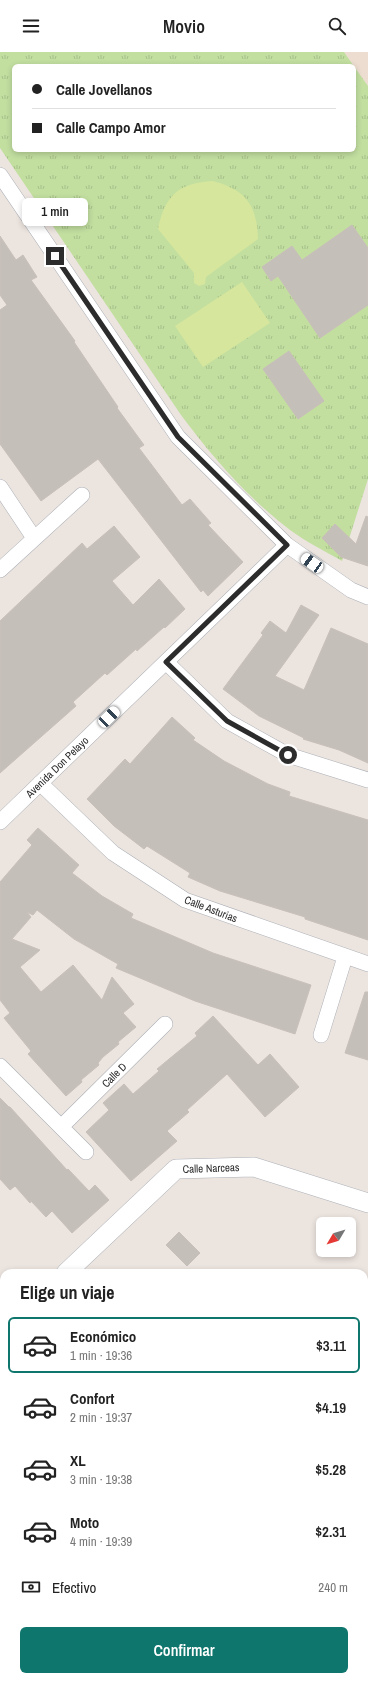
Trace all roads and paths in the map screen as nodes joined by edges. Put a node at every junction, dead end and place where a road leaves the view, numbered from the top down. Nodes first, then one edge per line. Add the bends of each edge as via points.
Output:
1 (1, 177) edge
2 (0, 487) edge
3 (82, 495) dead end
4 (34, 538) junction
5 (287, 545) junction
6 (0, 570) edge
7 (368, 598) edge
8 (166, 662) junction
9 (368, 780) edge
10 (40, 783) junction
11 (0, 822) edge
12 (345, 957) junction
13 (368, 964) edge
14 (166, 1024) dead end
15 (320, 1035) dead end
16 (0, 1066) edge
17 (62, 1126) junction
18 (86, 1152) dead end
19 (368, 1203) edge
20 (70, 1269) edge

1 - 5 street via 178,437
2 - 4 street
3 - 4 street
4 - 6 street
5 - 7 street via 351,590
5 - 8 street, Avenida Don Pelayo
8 - 9 street via 227,721 288,755
8 - 10 street, Avenida Don Pelayo
10 - 11 street, Avenida Don Pelayo
10 - 12 street, Calle Asturias via 113,853 185,900
12 - 13 street, Calle Asturias
12 - 15 street
14 - 17 street, Calle D
16 - 17 street
17 - 18 street
19 - 20 street, Calle Narceas via 254,1167 176,1169

